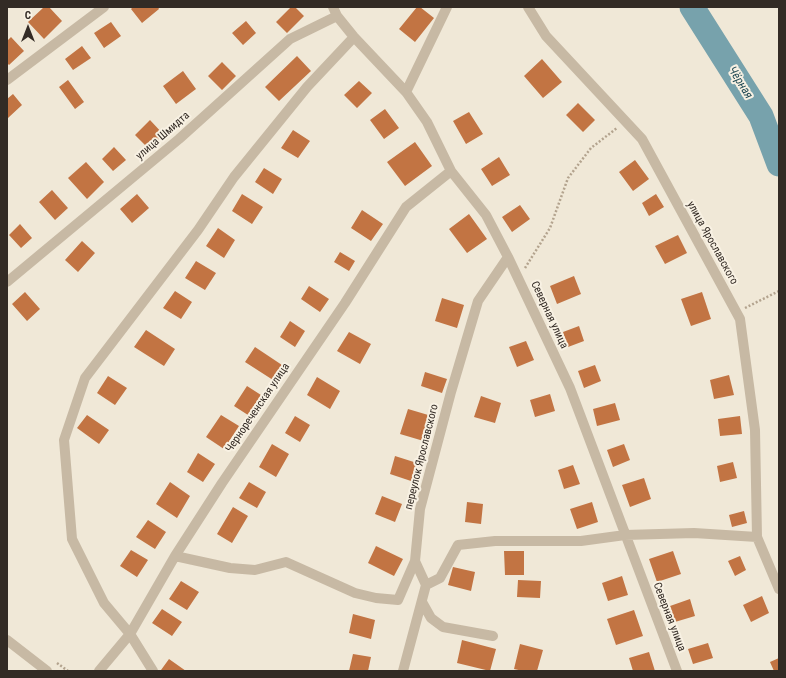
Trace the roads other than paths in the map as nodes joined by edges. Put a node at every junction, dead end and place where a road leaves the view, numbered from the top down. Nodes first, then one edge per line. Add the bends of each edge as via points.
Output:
1 (104, 7) edge
2 (447, 7) edge
3 (528, 7) edge
4 (335, 11) edge
5 (354, 37) junction
6 (7, 80) edge
7 (406, 92) junction
8 (450, 171) junction
9 (508, 257) junction
10 (7, 282) edge
11 (625, 535) junction
12 (757, 537) junction
13 (175, 556) junction
14 (415, 561) junction
15 (426, 586) junction
16 (779, 589) edge
17 (422, 602) junction
18 (130, 634) junction
19 (493, 636) dead end
20 (7, 640) edge
21 (47, 671) edge
22 (99, 671) edge
23 (153, 671) edge
24 (403, 671) edge
25 (677, 671) edge

1 - 6 street
2 - 7 street
3 - 12 street, улица Ярославского via 546,36 642,139 740,319 755,430
4 - 5 street, Северная улица
4 - 10 street, улица Шмидта via 290,39 179,139
5 - 7 street, Северная улица
5 - 18 street via 307,87 234,177 198,230 85,378 64,440 72,539 104,603
7 - 8 street, Северная улица via 427,122
8 - 9 street, Северная улица via 486,215
8 - 13 street, Чернореченская улица via 406,207 345,303
9 - 11 street, Северная улица via 570,388
9 - 14 street, переулок Ярославского via 478,301 450,392 420,509
11 - 12 street via 694,533
11 - 15 street via 581,541 495,541 458,545 440,578
11 - 25 street, Северная улица
12 - 16 street, улица Ярославского
13 - 14 street via 230,568 255,570 286,562 355,593 398,600
13 - 18 street, Чернореченская улица
14 - 15 street, переулок Ярославского
15 - 17 street
17 - 19 street via 431,618 443,626
17 - 24 street
18 - 22 street, Чернореченская улица
18 - 23 street
20 - 21 street

